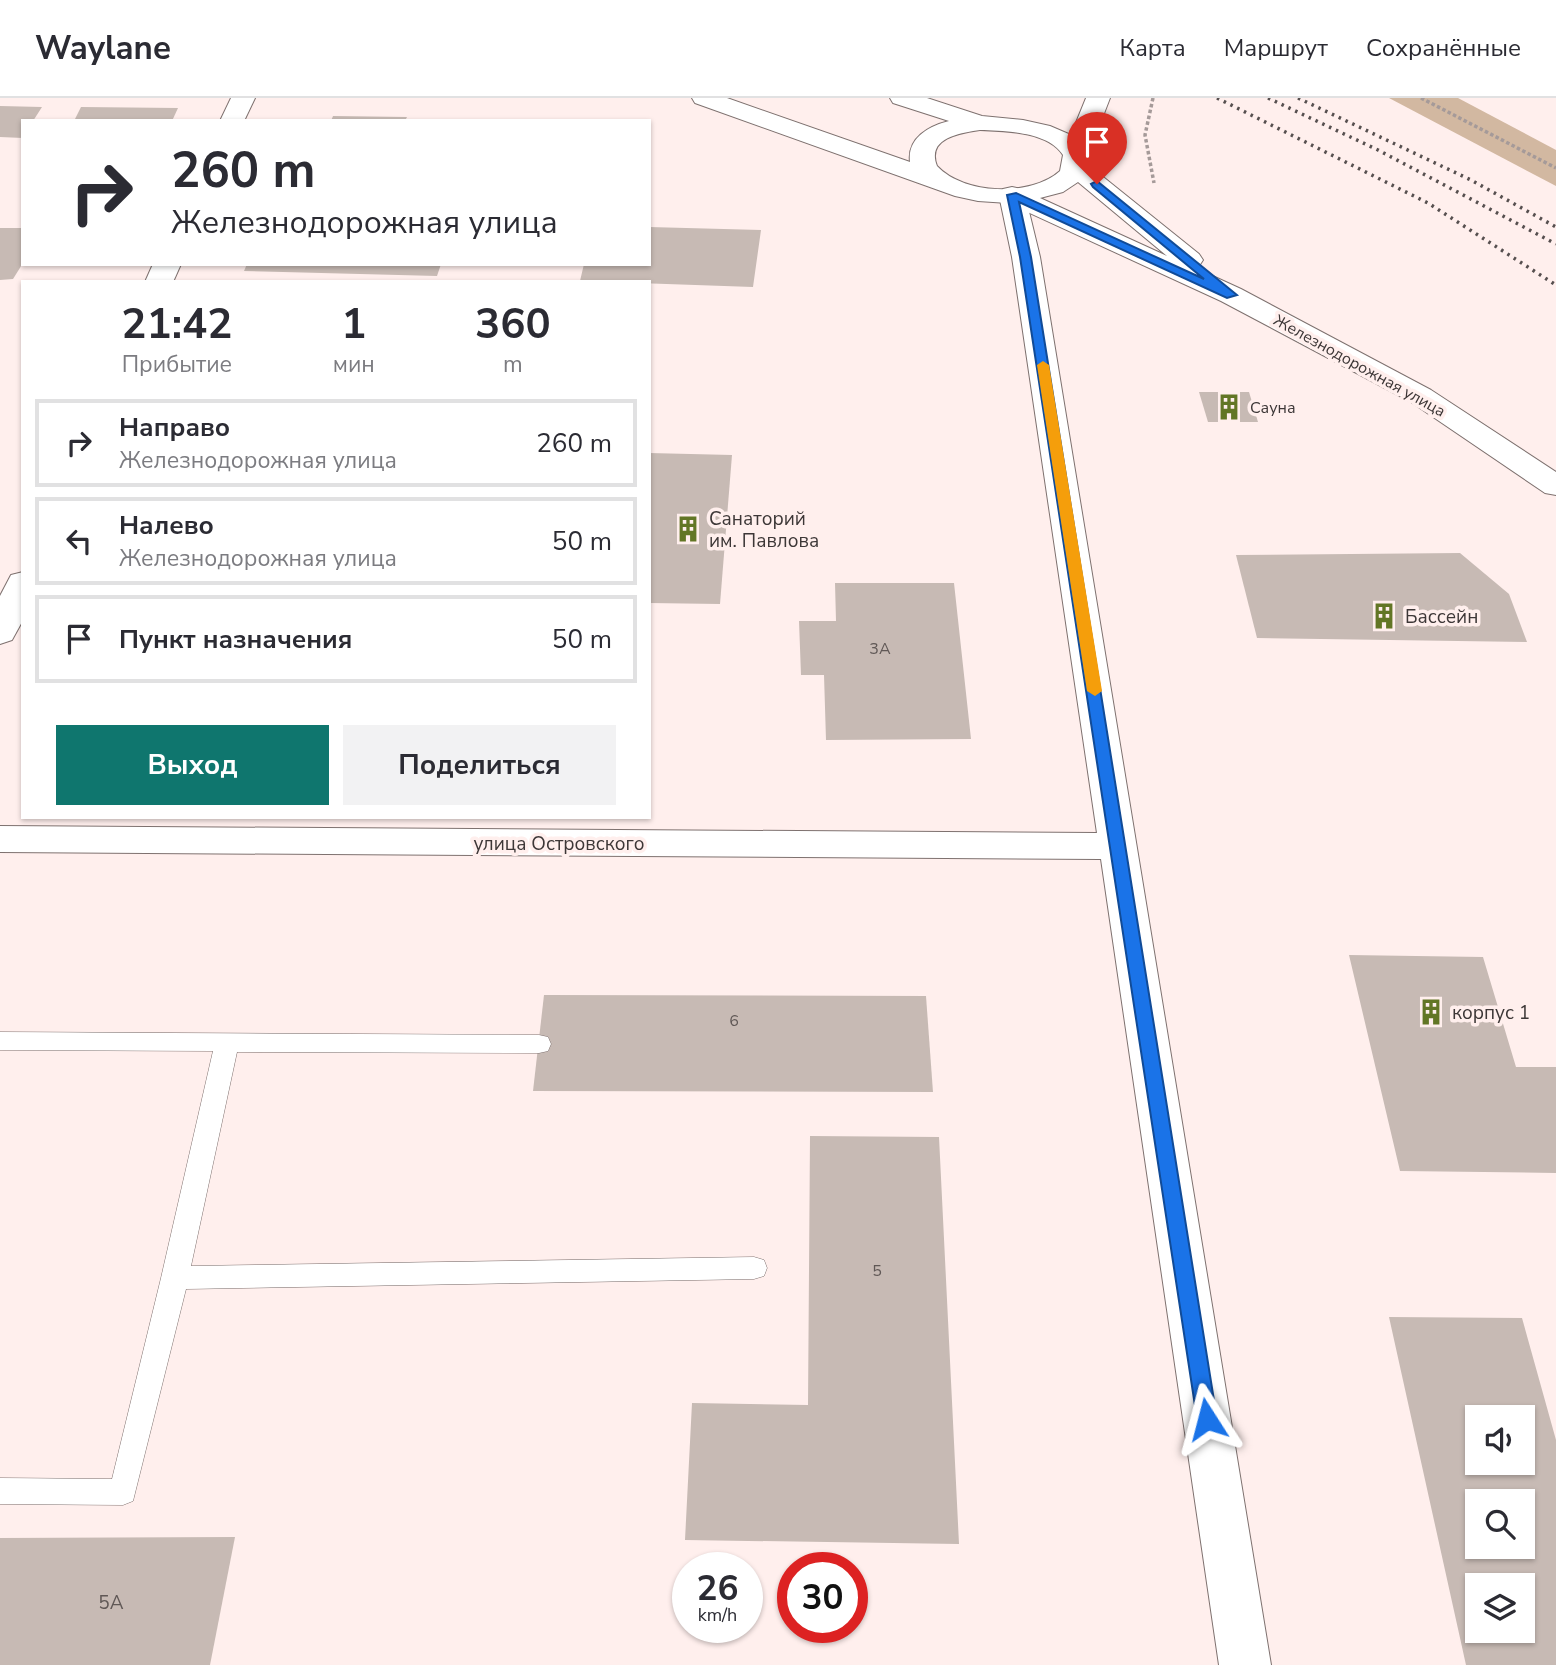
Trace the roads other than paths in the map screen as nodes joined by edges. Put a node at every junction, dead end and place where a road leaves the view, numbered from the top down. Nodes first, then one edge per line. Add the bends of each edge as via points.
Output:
1 (243, 98) edge
2 (704, 98) edge
3 (902, 98) edge
4 (1098, 98) edge
5 (1019, 104) dead end
6 (233, 119) edge
7 (983, 123) junction
8 (1075, 161) junction
9 (939, 181) junction
10 (1012, 195) junction
11 (1231, 295) junction
12 (1556, 486) edge
13 (21, 586) edge
14 (0, 632) edge
15 (0, 839) edge
16 (1119, 846) junction
17 (0, 1041) edge
18 (227, 1042) junction
19 (539, 1044) dead end
20 (754, 1268) dead end
21 (176, 1278) junction
22 (0, 1492) edge
23 (1245, 1665) edge

1 - 6 street
2 - 9 street
3 - 7 street
4 - 8 street
5 - 7 street
7 - 8 street, Железнодорожная улица via 1029,127 1050,134 1066,143
7 - 9 street via 941,132 928,140 920,161
8 - 10 street via 1068,177 1055,186
8 - 11 street, Железнодорожная улица
9 - 10 street via 973,192
10 - 11 street, Железнодорожная улица
10 - 16 street via 1026,257
11 - 12 street, Железнодорожная улица via 1421,396
13 - 14 street
15 - 16 street, улица Островского
16 - 23 street
17 - 18 lane
18 - 19 lane
18 - 21 lane
20 - 21 lane
21 - 22 lane via 123,1492

